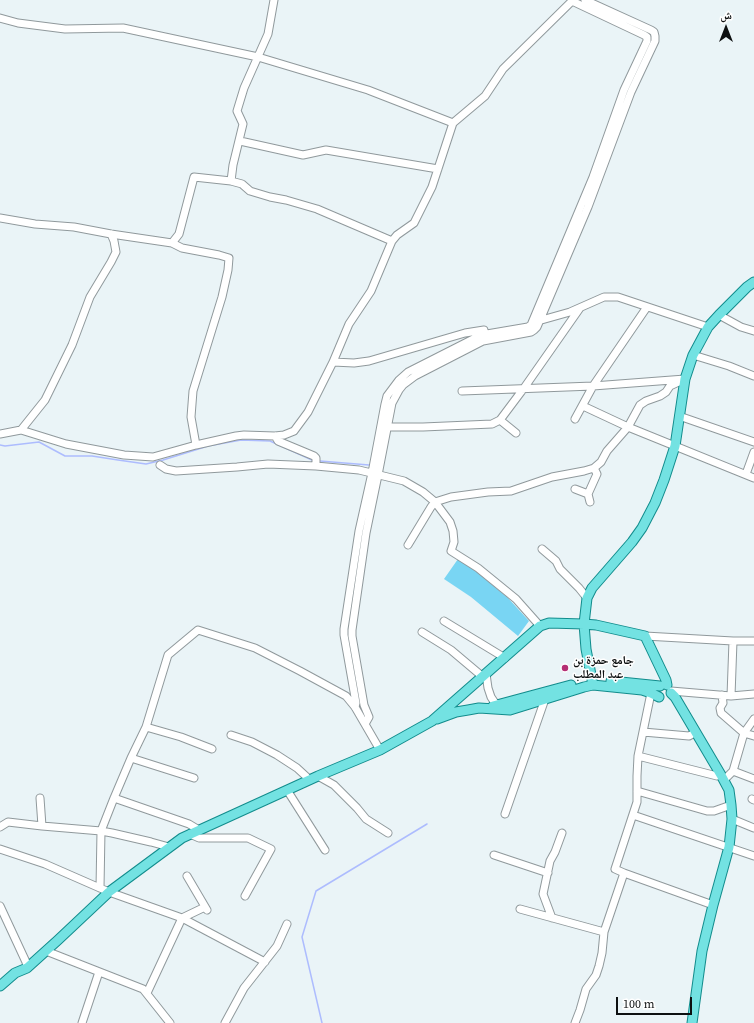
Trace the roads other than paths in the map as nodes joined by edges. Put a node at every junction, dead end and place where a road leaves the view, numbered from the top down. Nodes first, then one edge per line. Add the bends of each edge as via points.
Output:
1 (274, 0) edge
2 (585, 0) edge
3 (573, 1) edge
4 (0, 18) edge
5 (258, 57) junction
6 (453, 123) junction
7 (240, 141) junction
8 (438, 169) junction
9 (596, 178) junction
10 (231, 181) junction
11 (0, 218) edge
12 (112, 234) junction
13 (392, 241) junction
14 (172, 243) junction
15 (754, 276) edge
16 (751, 284) edge
17 (647, 307) junction
18 (580, 308) junction
19 (718, 315) junction
20 (536, 321) junction
21 (708, 327) junction
22 (754, 331) edge
23 (692, 355) junction
24 (333, 362) junction
25 (754, 376) edge
26 (684, 379) junction
27 (593, 386) junction
28 (524, 388) junction
29 (462, 391) dead end
30 (583, 406) junction
31 (680, 416) junction
32 (575, 419) dead end
33 (500, 420) junction
34 (387, 427) junction
35 (628, 427) junction
36 (21, 430) junction
37 (516, 432) dead end
38 (0, 434) edge
39 (275, 436) junction
40 (754, 442) edge
41 (196, 445) junction
42 (675, 446) junction
43 (754, 452) edge
44 (160, 465) dead end
45 (316, 466) junction
46 (594, 468) junction
47 (375, 474) junction
48 (746, 474) junction
49 (754, 478) edge
50 (575, 489) dead end
51 (588, 494) junction
52 (435, 502) junction
53 (590, 502) dead end
54 (408, 545) dead end
55 (542, 549) dead end
56 (587, 598) junction
57 (444, 621) dead end
58 (584, 624) junction
59 (540, 626) junction
60 (422, 632) dead end
61 (645, 636) junction
62 (732, 641) junction
63 (754, 641) edge
64 (505, 658) junction
65 (484, 676) junction
66 (593, 682) junction
67 (667, 689) junction
68 (754, 694) edge
69 (655, 695) junction
70 (722, 695) junction
71 (731, 696) junction
72 (545, 699) junction
73 (500, 705) junction
74 (356, 707) junction
75 (484, 708) junction
76 (754, 719) edge
77 (432, 721) junction
78 (365, 724) junction
79 (146, 727) junction
80 (643, 732) junction
81 (696, 732) junction
82 (744, 733) junction
83 (231, 735) dead end
84 (754, 736) edge
85 (212, 748) dead end
86 (380, 750) junction
87 (638, 756) junction
88 (131, 758) junction
89 (733, 771) junction
90 (194, 778) dead end
91 (314, 778) junction
92 (723, 778) junction
93 (754, 778) edge
94 (288, 790) junction
95 (637, 791) junction
96 (40, 798) dead end
97 (114, 798) junction
98 (732, 805) junction
99 (505, 814) dead end
100 (633, 815) junction
101 (732, 819) junction
102 (42, 826) junction
103 (0, 827) edge
104 (754, 828) edge
105 (199, 830) junction
106 (101, 831) junction
107 (388, 833) dead end
108 (562, 833) dead end
109 (190, 834) junction
110 (169, 847) junction
111 (729, 847) junction
112 (0, 849) edge
113 (325, 850) dead end
114 (494, 855) dead end
115 (754, 856) edge
116 (548, 873) junction
117 (624, 873) junction
118 (187, 876) dead end
119 (100, 888) junction
120 (109, 892) junction
121 (245, 896) dead end
122 (0, 906) edge
123 (713, 906) junction
124 (520, 909) dead end
125 (182, 918) junction
126 (552, 918) junction
127 (287, 924) dead end
128 (604, 932) junction
129 (46, 951) junction
130 (265, 962) junction
131 (27, 968) junction
132 (99, 972) junction
133 (0, 986) edge
134 (147, 993) junction
135 (82, 1023) edge
136 (170, 1023) edge
137 (225, 1023) edge
138 (574, 1023) edge
139 (692, 1023) edge

1 - 5 street via 268,34
2 - 9 street via 651,30 655,36
3 - 6 street via 503,69 485,96
3 - 9 street via 647,37 624,90
4 - 5 street via 18,23 65,28 123,28
5 - 6 street via 368,90
5 - 7 street via 237,111 243,124
6 - 8 street
7 - 8 street via 303,155 326,150
7 - 10 street
8 - 13 street via 414,223
9 - 20 street via 588,207
10 - 13 street via 270,197 317,209
10 - 14 street via 194,177 179,234
11 - 12 street
12 - 14 street
12 - 36 street via 116,252 90,297 72,345 45,400
13 - 24 street via 371,291 349,324
14 - 41 street via 182,248 229,258 222,297 193,391 191,417
15 - 16 main road
16 - 19 main road
17 - 18 street via 618,297 604,297
17 - 21 street
17 - 27 street
18 - 20 street
18 - 28 street
19 - 21 main road
19 - 22 street
20 - 24 street via 465,333 370,361
20 - 34 street via 537,327 531,332 483,341 408,380 398,390 392,403
20 - 47 street via 528,327 480,335 403,376 390,391 385,404
21 - 23 main road
23 - 25 street
23 - 26 main road
24 - 39 street via 308,412 294,431
26 - 27 street
26 - 31 main road
26 - 35 street via 670,386 660,396 640,405
27 - 28 street
27 - 30 street
28 - 29 street
28 - 33 street
30 - 32 street
30 - 35 street
31 - 40 street
31 - 42 main road
33 - 34 street via 492,424
33 - 37 street
34 - 47 street
35 - 42 street
35 - 46 street
36 - 38 street
36 - 41 street via 66,444 124,455 152,457
39 - 41 street via 240,436
39 - 45 street via 278,441 314,456
42 - 48 street
42 - 56 main road via 655,503 642,528 592,588
43 - 48 street
44 - 45 street via 176,471 268,464
45 - 47 street
46 - 51 street via 597,474
46 - 52 street via 552,477 511,490
47 - 52 street via 404,481
47 - 74 street via 359,531 344,629
47 - 78 street via 352,630 364,705 369,717
48 - 49 street
50 - 51 street
51 - 53 street
52 - 54 street
52 - 59 street via 450,522 453,531 454,542 451,551 478,568 516,599
55 - 56 street via 556,561 560,569
56 - 58 main road
57 - 64 street
58 - 59 main road via 549,623
58 - 61 main road
58 - 66 main road
59 - 64 main road
60 - 65 street via 451,650
61 - 62 street
61 - 67 main road via 666,680
62 - 63 street
62 - 71 street
64 - 65 main road
65 - 73 street via 491,697
65 - 77 main road
66 - 67 main road via 640,683
66 - 69 main road via 642,690
66 - 72 main road
66 - 73 main road
67 - 69 main road via 666,699
67 - 70 street
67 - 81 main road
68 - 71 street
69 - 80 street
70 - 71 street
70 - 82 street via 720,713
72 - 75 main road via 510,710
72 - 99 street
73 - 75 main road
74 - 78 street
74 - 79 street via 346,696 255,648 198,630 168,655
75 - 77 main road via 456,712
76 - 82 street
77 - 86 main road
78 - 86 street
79 - 85 street
79 - 88 street
80 - 81 street via 689,736
80 - 87 street
81 - 92 main road
82 - 84 street
82 - 89 street
83 - 91 street via 252,742
86 - 91 main road
87 - 92 street
87 - 95 street
88 - 90 street
88 - 97 street
89 - 92 street
89 - 93 street
91 - 94 main road
91 - 107 street via 334,785 366,819
92 - 98 main road
94 - 105 main road
94 - 113 street
95 - 98 street via 707,812
95 - 100 street via 638,802
96 - 102 street
97 - 105 street
97 - 106 street
98 - 101 main road
100 - 111 street
100 - 117 street via 615,869
101 - 104 street
101 - 111 main road
102 - 103 street via 8,822
102 - 106 street
105 - 109 main road
106 - 110 street
106 - 119 street
108 - 116 street via 550,861
109 - 110 main road
109 - 121 street via 200,838 248,838 271,849
110 - 120 main road
111 - 115 street
111 - 123 main road
112 - 119 street via 45,864
114 - 116 street
116 - 126 street via 543,894
117 - 123 street
117 - 128 street
118 - 125 street via 206,909
119 - 120 street
120 - 125 street
120 - 129 main road
122 - 131 street
123 - 139 main road via 702,952
124 - 126 street
125 - 130 street
125 - 134 street
126 - 128 street
127 - 130 street via 277,946
128 - 138 street via 599,966 586,989
129 - 131 main road
129 - 132 street
130 - 137 street via 244,988
131 - 133 main road
132 - 134 street via 143,989
132 - 135 street
134 - 136 street

